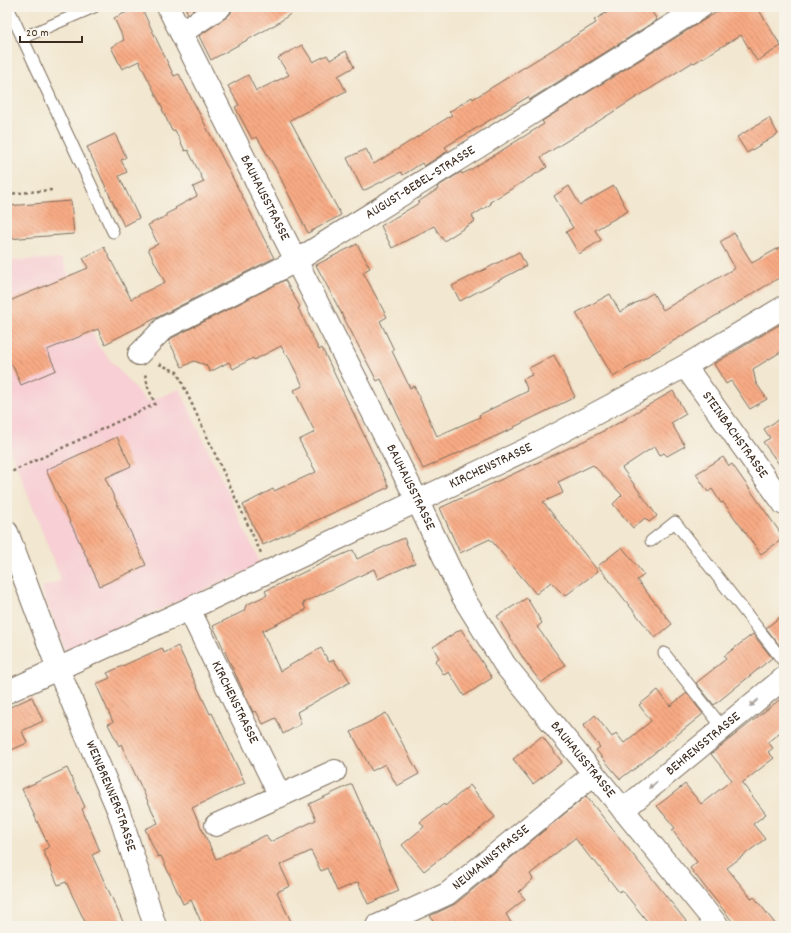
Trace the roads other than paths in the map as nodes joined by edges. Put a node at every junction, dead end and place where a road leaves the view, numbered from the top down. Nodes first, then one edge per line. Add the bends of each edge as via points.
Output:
1 (8, 7) edge
2 (94, 7) edge
3 (168, 7) edge
4 (220, 7) edge
5 (701, 7) edge
6 (182, 33) junction
7 (22, 38) junction
8 (113, 232) dead end
9 (296, 260) junction
10 (784, 307) edge
11 (139, 354) road end
12 (685, 366) junction
13 (418, 502) junction
14 (784, 504) edge
15 (7, 532) edge
16 (651, 541) dead end
17 (189, 609) junction
18 (664, 653) dead end
19 (784, 662) edge
20 (58, 669) junction
21 (784, 678) edge
22 (7, 692) edge
23 (723, 728) junction
24 (335, 771) dead end
25 (594, 774) junction
26 (280, 796) junction
27 (623, 810) junction
28 (216, 825) dead end
29 (155, 926) edge
30 (377, 926) edge
31 (718, 926) edge

1 - 7 lane
2 - 7 lane
3 - 6 street, BAUHAUSSTRASSE
4 - 6 street
5 - 9 street, AUGUST-BEBEL-STRASSE
6 - 9 street, BAUHAUSSTRASSE
7 - 8 lane
9 - 11 street, AUGUST-BEBEL-STRASSE via 164,328
9 - 13 street, BAUHAUSSTRASSE
10 - 12 street, KIRCHENSTRASSE
12 - 13 street, KIRCHENSTRASSE via 544,441
12 - 14 street, STEINBACHSTRASSE
13 - 17 street, KIRCHENSTRASSE
13 - 25 street, BAUHAUSSTRASSE via 463,597 505,665
15 - 20 street, WEINBRENNERSTRASSE
16 - 19 lane via 675,522
17 - 20 street, KIRCHENSTRASSE
17 - 26 street, KIRCHENSTRASSE
18 - 23 lane
20 - 22 street, KIRCHENSTRASSE
20 - 29 street, WEINBRENNERSTRASSE via 118,812
21 -> 23 street, BEHRENSSTRASSE
23 -> 27 street, BEHRENSSTRASSE
24 - 26 street
25 - 27 street, BAUHAUSSTRASSE
25 - 30 street, NEUMANNSTRASSE via 446,894
26 - 28 street
27 - 31 street, BAUHAUSSTRASSE

